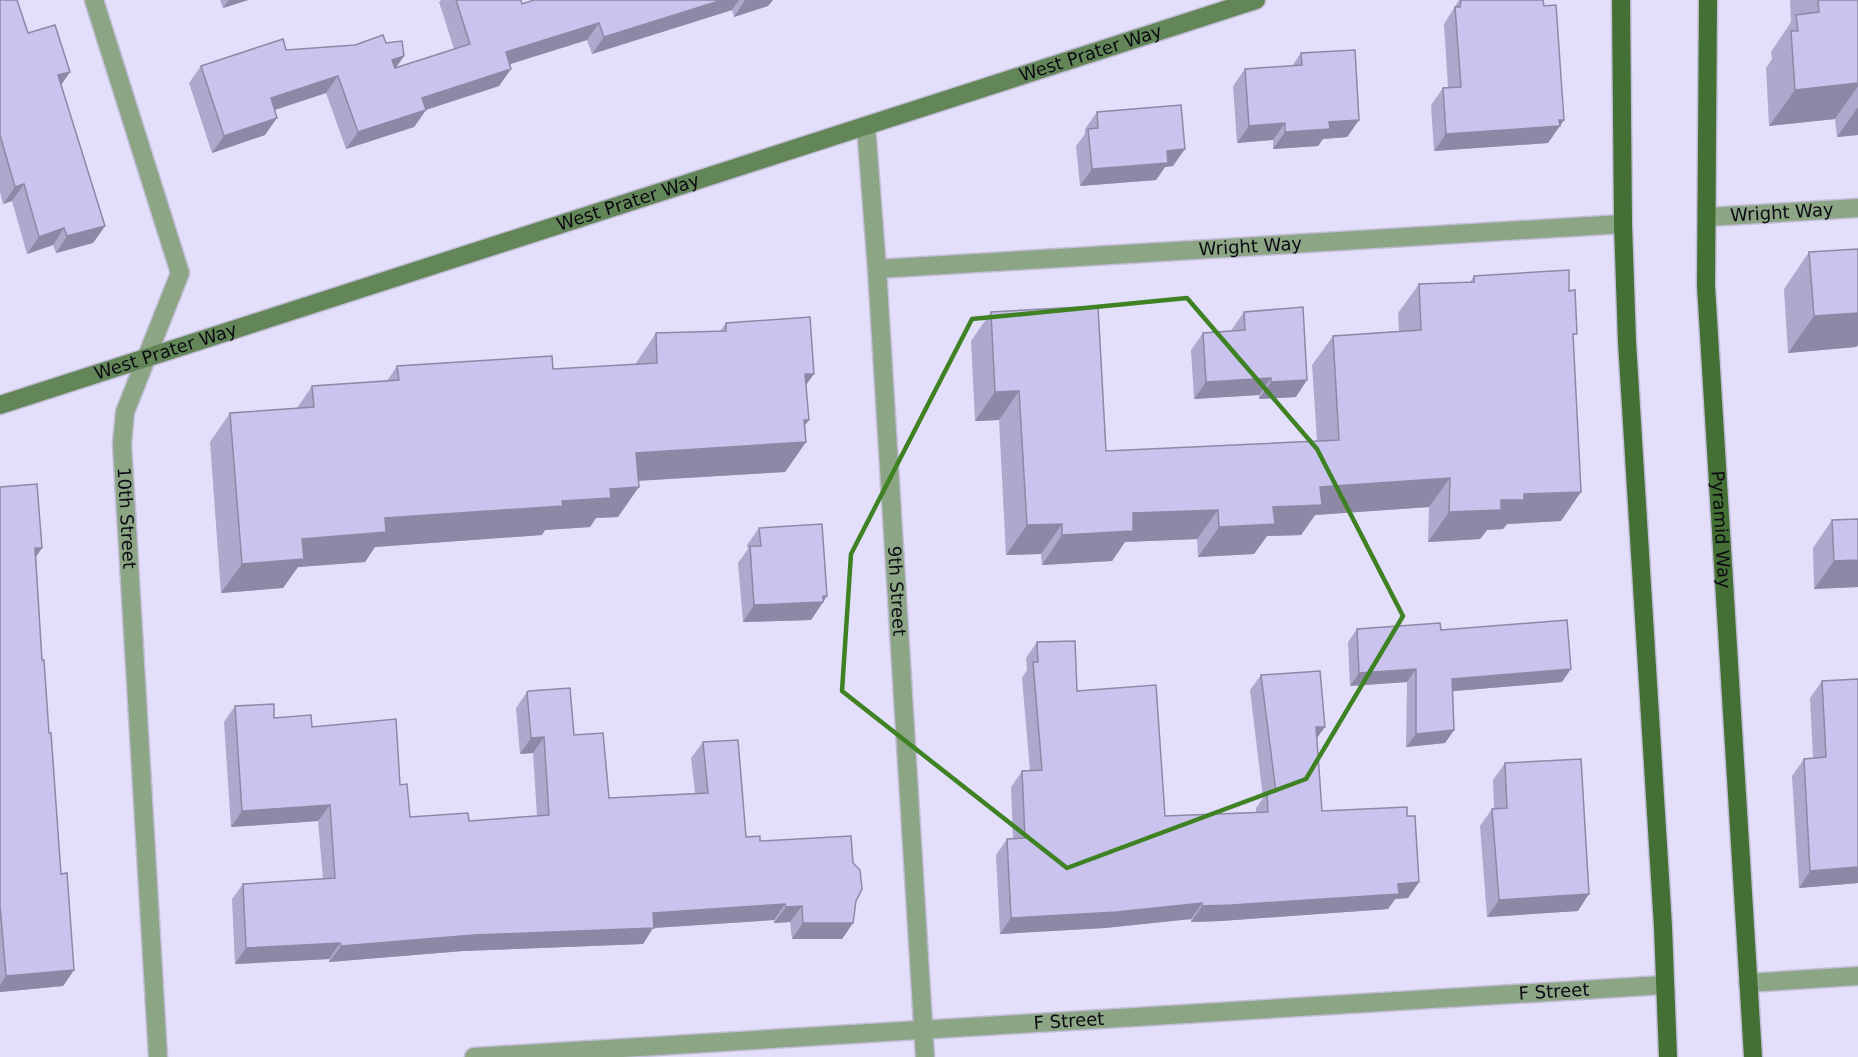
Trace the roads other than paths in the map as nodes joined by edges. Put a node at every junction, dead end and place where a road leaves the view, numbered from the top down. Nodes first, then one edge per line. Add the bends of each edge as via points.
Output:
1 (94, 0) edge
2 (1256, 0) edge
3 (1621, 0) edge
4 (1708, 0) edge
5 (866, 126) junction
6 (1858, 208) edge
7 (1707, 217) junction
8 (1623, 224) junction
9 (877, 268) junction
10 (147, 358) junction
11 (0, 405) edge
12 (1858, 976) edge
13 (1748, 982) junction
14 (1664, 985) junction
15 (923, 1030) junction
16 (158, 1057) edge
17 (474, 1057) edge
18 (925, 1057) edge
19 (1668, 1057) edge
20 (1753, 1057) edge

1 - 10 street, 10th Street via 180,273
2 - 5 main road, West Prater Way
3 - 8 main road
4 - 7 main road, Pyramid Way
5 - 9 street, 9th Street
5 - 10 main road, West Prater Way
6 - 7 street, Wright Way
7 - 13 main road, Pyramid Way via 1706,286
8 - 9 street, Wright Way
8 - 14 main road
9 - 15 street, 9th Street
10 - 11 main road, West Prater Way
10 - 16 street, 10th Street via 125,412 122,444
12 - 13 street
13 - 20 main road, Pyramid Way
14 - 15 street, F Street
14 - 19 main road
15 - 17 street, F Street
15 - 18 street, 9th Street

